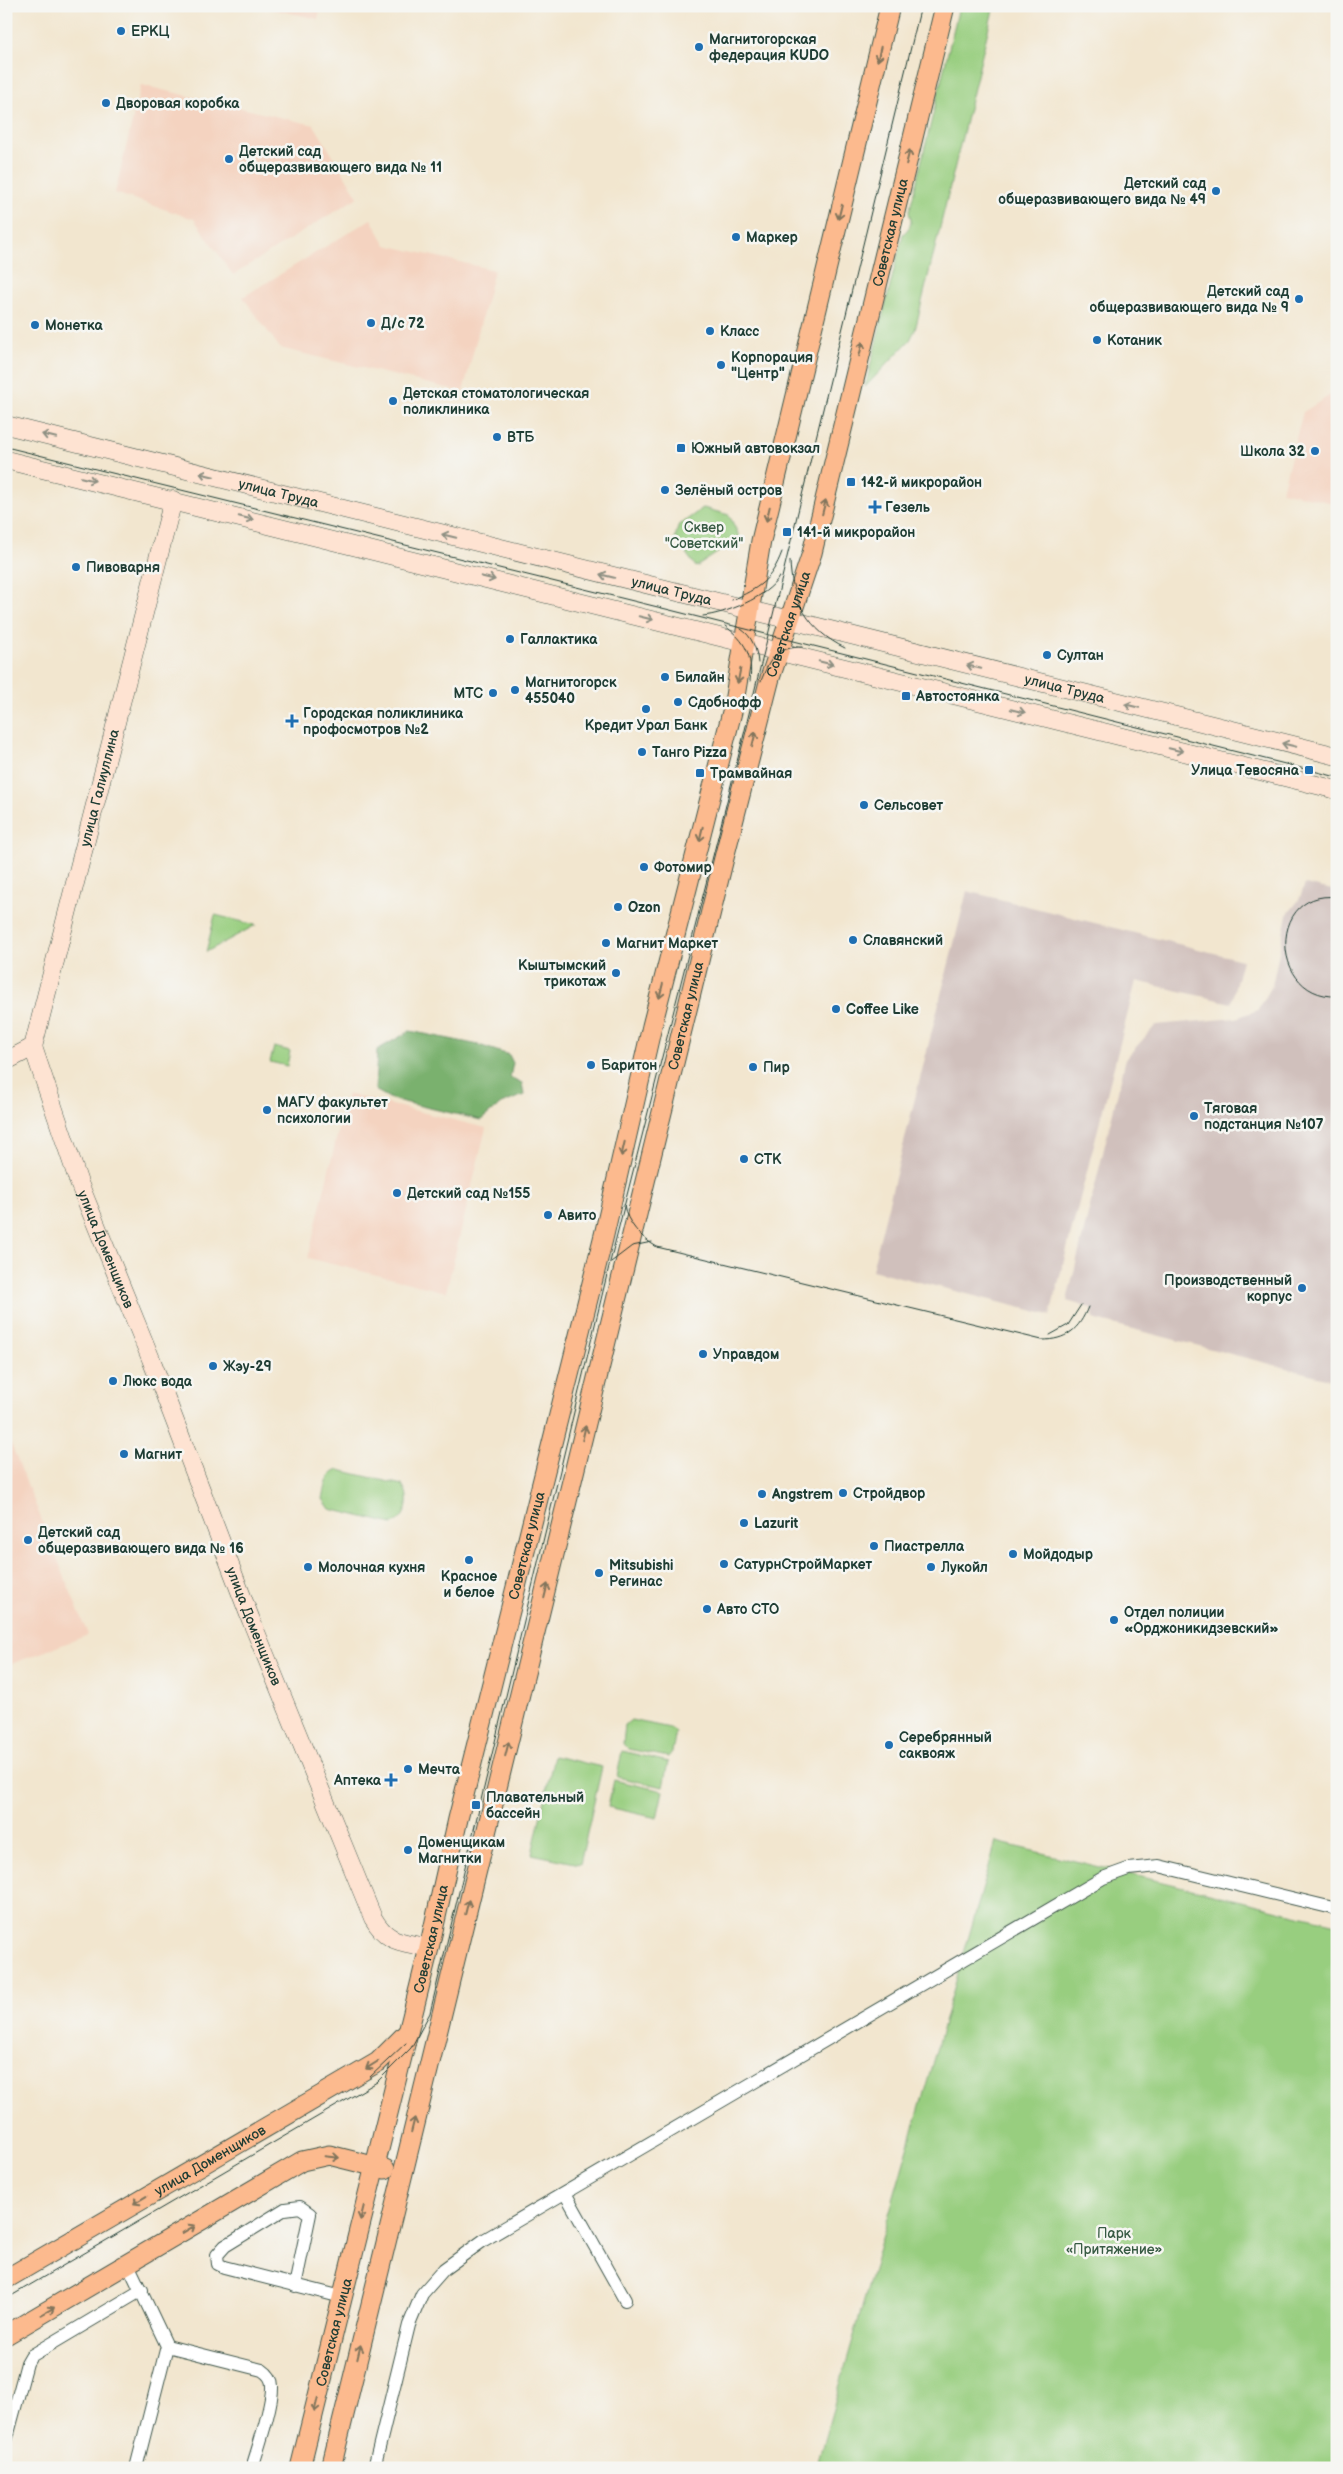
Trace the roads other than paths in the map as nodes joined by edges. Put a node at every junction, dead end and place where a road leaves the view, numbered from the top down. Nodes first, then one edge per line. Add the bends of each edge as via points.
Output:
1 (890, 6) edge
2 (945, 6) edge
3 (6, 425) edge
4 (6, 460) edge
5 (173, 500) junction
6 (749, 610) junction
7 (790, 621) junction
8 (744, 642) junction
9 (779, 651) junction
10 (1337, 756) edge
11 (1337, 790) edge
12 (33, 1047) junction
13 (6, 1062) edge
14 (604, 1235) junction
15 (630, 1241) junction
16 (1337, 1909) edge
17 (429, 1948) junction
18 (455, 1954) junction
19 (408, 2033) junction
20 (374, 2166) junction
21 (401, 2172) junction
22 (564, 2193) junction
23 (128, 2264) junction
24 (6, 2279) edge
25 (295, 2286) junction
26 (142, 2290) junction
27 (342, 2297) junction
28 (625, 2300) dead end
29 (6, 2335) edge
30 (167, 2346) junction
31 (6, 2440) edge
32 (136, 2468) edge
33 (252, 2468) edge
34 (300, 2468) edge
35 (331, 2468) edge
36 (374, 2468) edge

1 -> 6 main road, Советская улица via 766,522
7 -> 2 main road, Советская улица via 812,553
6 -> 3 main road, улица Труда
4 -> 5 main road
5 -> 8 main road
5 - 12 main road, улица Галиуллина
6 - 7 main road, улица Труда
6 - 8 main road, Советская улица
7 - 9 main road, Советская улица
10 -> 7 main road, улица Труда
8 - 9 main road
8 -> 14 main road, Советская улица via 733,708 652,1026
9 -> 11 main road
15 -> 9 main road, Советская улица
12 - 13 main road
12 - 17 main road, улица Доменщиков via 79,1183 373,1918 388,1938
14 - 15 main road
14 - 17 main road, Советская улица via 465,1790
18 -> 15 main road, Советская улица
16 - 22 street via 1159,1866 1128,1869 1103,1878
17 - 18 main road, улица Доменщиков
17 - 19 main road, Советская улица
21 -> 18 main road, Советская улица
19 - 20 main road, Советская улица
19 -> 24 main road, улица Доменщиков via 378,2062
20 - 21 main road
23 -> 20 main road via 302,2161 329,2155
20 -> 27 main road, Советская улица
35 -> 21 main road, Советская улица
22 - 28 street
22 - 36 street via 484,2240 444,2269 422,2294 409,2326
23 - 26 street
29 -> 23 main road
25 - 25 street via 224,2267 218,2264 216,2255 285,2209 300,2207 310,2214
25 - 27 street
26 - 30 street
26 - 31 street via 31,2356
27 -> 34 main road, Советская улица
30 - 32 street
30 - 33 street via 268,2374 272,2386

